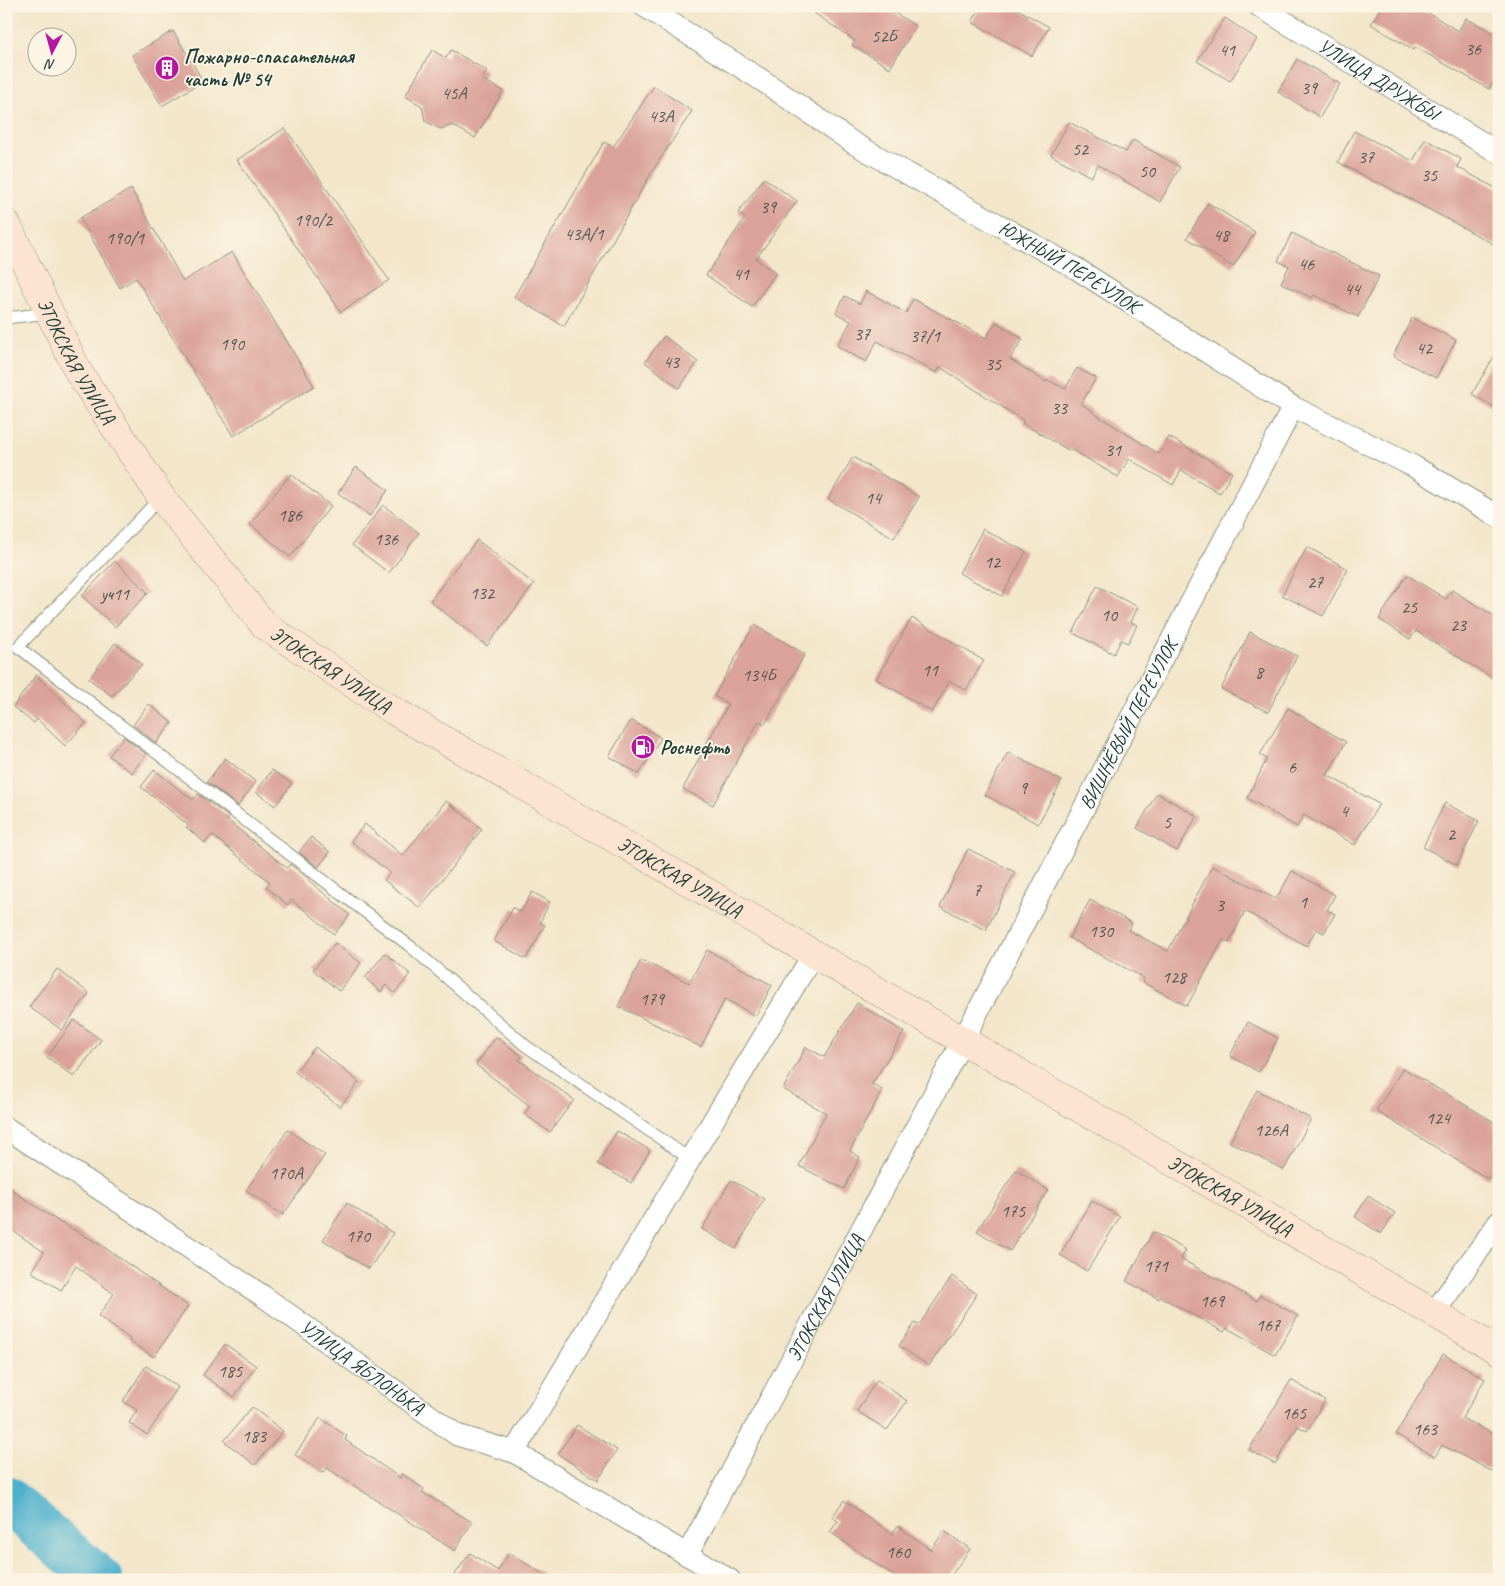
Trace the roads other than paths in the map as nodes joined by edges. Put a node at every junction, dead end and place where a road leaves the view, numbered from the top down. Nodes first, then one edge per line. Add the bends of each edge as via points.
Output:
1 (644, 6) edge
2 (1259, 6) edge
3 (1499, 153) edge
4 (6, 223) edge
5 (50, 313) junction
6 (6, 318) edge
7 (1293, 407) junction
8 (161, 497) junction
9 (1499, 517) edge
10 (814, 953) junction
11 (963, 1040) junction
12 (6, 1128) edge
13 (690, 1160) junction
14 (1499, 1222) edge
15 (1433, 1314) junction
16 (1499, 1351) edge
17 (514, 1452) junction
18 (687, 1555) junction
19 (730, 1580) edge

1 - 7 street, ЮЖНЫЙ ПЕРЕУЛОК via 855,144 1077,269
2 - 3 street, УЛИЦА ДРУЖБЫ
4 - 5 main road, ЭТОКСКАЯ УЛИЦА
5 - 6 lane
5 - 8 main road, ЭТОКСКАЯ УЛИЦА via 79,373
7 - 9 street, ЮЖНЫЙ ПЕРЕУЛОК via 1413,466
7 - 11 street, ВИШНЁВЫЙ ПЕРЕУЛОК
8 - 10 main road, ЭТОКСКАЯ УЛИЦА via 265,626 394,711
8 - 13 lane via 18,647 411,947 526,1046
10 - 11 main road, ЭТОКСКАЯ УЛИЦА
10 - 13 street
11 - 15 main road, ЭТОКСКАЯ УЛИЦА
11 - 18 street, ЭТОКСКАЯ УЛИЦА
12 - 17 street, УЛИЦА ЯБЛОНЬКА via 263,1296 457,1435
13 - 17 street
14 - 15 street
15 - 16 main road, ЭТОКСКАЯ УЛИЦА
17 - 18 street, УЛИЦА ЯБЛОНЬКА
18 - 19 street, УЛИЦА ЯБЛОНЬКА

